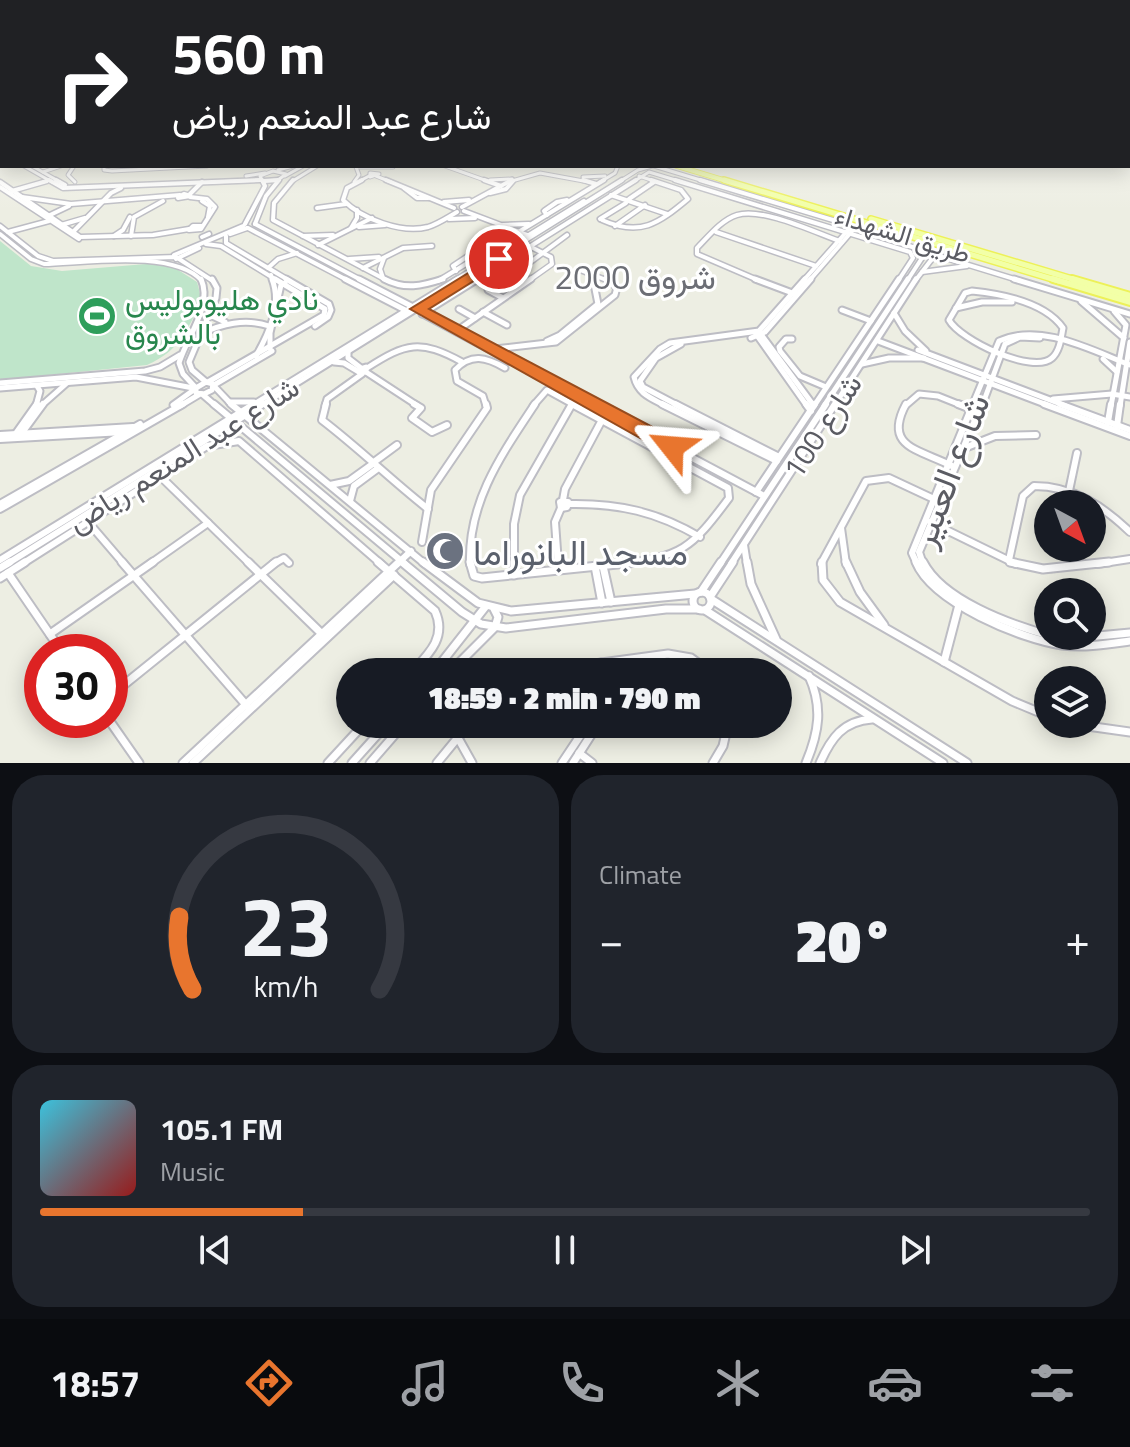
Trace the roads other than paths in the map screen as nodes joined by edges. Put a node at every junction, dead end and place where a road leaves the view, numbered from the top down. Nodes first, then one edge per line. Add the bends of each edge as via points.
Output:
1 (28, 168) edge
2 (35, 168) edge
3 (53, 168) edge
4 (53, 168) edge
5 (73, 168) edge
6 (103, 168) edge
7 (150, 168) edge
8 (276, 168) edge
9 (285, 168) edge
10 (300, 168) edge
11 (314, 168) edge
12 (355, 168) edge
13 (356, 168) edge
14 (390, 168) edge
15 (393, 168) edge
16 (450, 168) edge
17 (466, 168) edge
18 (470, 168) edge
19 (616, 168) edge
20 (636, 168) edge
21 (644, 168) edge
22 (657, 168) edge
23 (658, 168) edge
24 (686, 168) edge
25 (697, 168) edge
26 (458, 171) junction
27 (269, 172) junction
28 (708, 173) junction
29 (369, 174) junction
30 (378, 175) junction
31 (611, 175) junction
32 (44, 176) junction
33 (475, 177) junction
34 (518, 177) junction
35 (574, 177) junction
36 (638, 177) junction
37 (282, 178) junction
38 (263, 180) junction
39 (484, 180) junction
40 (512, 180) junction
41 (204, 181) junction
42 (75, 182) dead end
43 (183, 182) junction
44 (391, 182) junction
45 (354, 183) junction
46 (656, 183) junction
47 (0, 184) edge
48 (596, 184) junction
49 (128, 185) junction
50 (83, 186) junction
51 (501, 186) junction
52 (100, 187) junction
53 (11, 191) junction
54 (582, 193) junction
55 (486, 194) junction
56 (611, 194) junction
57 (184, 196) junction
58 (22, 197) junction
59 (477, 199) junction
60 (165, 200) junction
61 (439, 201) junction
62 (629, 201) junction
63 (111, 202) junction
64 (141, 202) junction
65 (100, 203) junction
66 (88, 204) junction
67 (346, 204) junction
68 (822, 205) junction
69 (646, 206) junction
70 (317, 208) dead end
71 (459, 209) junction
72 (357, 210) junction
73 (667, 213) junction
74 (833, 213) junction
75 (479, 217) junction
76 (373, 218) junction
77 (52, 221) junction
78 (440, 221) junction
79 (534, 223) junction
80 (255, 224) junction
81 (387, 225) junction
82 (497, 225) junction
83 (0, 226) edge
84 (37, 226) junction
85 (246, 226) junction
86 (618, 226) junction
87 (196, 229) junction
88 (350, 229) junction
89 (851, 230) junction
90 (718, 231) junction
91 (7, 232) junction
92 (72, 233) junction
93 (342, 233) junction
94 (517, 233) junction
95 (0, 234) edge
96 (209, 234) junction
97 (300, 235) junction
98 (567, 235) dead end
99 (131, 236) junction
100 (113, 237) junction
101 (202, 237) junction
102 (224, 237) junction
103 (17, 239) junction
104 (528, 241) junction
105 (840, 243) junction
106 (198, 244) junction
107 (206, 244) junction
108 (216, 244) junction
109 (500, 244) junction
110 (318, 245) junction
111 (432, 246) dead end
112 (192, 247) junction
113 (291, 249) junction
114 (930, 250) junction
115 (299, 253) junction
116 (335, 253) junction
117 (543, 253) junction
118 (388, 254) junction
119 (153, 256) junction
120 (171, 256) junction
121 (178, 257) junction
122 (345, 258) junction
123 (316, 259) junction
124 (165, 262) junction
125 (258, 262) junction
126 (819, 266) junction
127 (972, 266) junction
128 (363, 268) junction
129 (580, 270) dead end
130 (267, 271) junction
131 (921, 272) junction
132 (592, 274) junction
133 (383, 278) junction
134 (285, 283) junction
135 (519, 287) junction
136 (1051, 289) junction
137 (488, 290) dead end
138 (796, 293) junction
139 (503, 298) junction
140 (1077, 298) junction
141 (1130, 299) edge
142 (1025, 304) junction
143 (956, 308) junction
144 (1110, 308) junction
145 (202, 309) junction
146 (459, 309) dead end
147 (595, 309) junction
148 (842, 310) dead end
149 (210, 311) junction
150 (416, 311) junction
151 (483, 312) junction
152 (273, 313) junction
153 (894, 313) junction
154 (1130, 313) edge
155 (475, 318) junction
156 (871, 321) junction
157 (885, 321) junction
158 (507, 325) dead end
159 (269, 326) junction
160 (458, 330) junction
161 (199, 334) junction
162 (759, 334) junction
163 (881, 334) junction
164 (1124, 338) junction
165 (792, 339) dead end
166 (268, 341) junction
167 (877, 341) junction
168 (888, 341) junction
169 (1130, 342) edge
170 (280, 343) junction
171 (1060, 343) junction
172 (270, 348) junction
173 (349, 349) junction
174 (491, 349) junction
175 (866, 351) junction
176 (998, 351) junction
177 (181, 354) junction
178 (780, 356) junction
179 (255, 357) junction
180 (1103, 357) junction
181 (932, 358) junction
182 (462, 362) junction
183 (329, 363) junction
184 (1125, 364) edge
185 (861, 365) junction
186 (505, 368) dead end
187 (787, 370) junction
188 (995, 370) junction
189 (312, 371) junction
190 (363, 371) junction
191 (143, 374) junction
192 (987, 381) junction
193 (37, 382) junction
194 (70, 382) junction
195 (211, 384) junction
196 (1005, 384) junction
197 (0, 385) edge
198 (185, 385) junction
199 (826, 387) junction
200 (198, 391) junction
201 (1114, 391) junction
202 (1121, 394) junction
203 (1130, 397) edge
204 (1044, 398) junction
205 (229, 402) junction
206 (255, 402) junction
207 (573, 402) junction
208 (175, 403) junction
209 (812, 408) junction
210 (976, 411) junction
211 (243, 413) junction
212 (1114, 414) junction
213 (1088, 415) junction
214 (603, 418) junction
215 (233, 419) junction
216 (25, 424) junction
217 (1107, 424) junction
218 (447, 425) dead end
219 (1115, 427) junction
220 (130, 430) junction
221 (1130, 432) edge
222 (32, 433) junction
223 (99, 433) junction
224 (1036, 435) dead end
225 (16, 436) junction
226 (1, 437) edge
227 (102, 445) junction
228 (397, 445) dead end
229 (966, 447) junction
230 (1077, 453) dead end
231 (778, 459) junction
232 (375, 465) junction
233 (953, 466) junction
234 (160, 476) junction
235 (330, 485) junction
236 (431, 490) junction
237 (1064, 490) edge
238 (1069, 490) edge
239 (756, 492) junction
240 (411, 495) junction
241 (764, 496) junction
242 (105, 499) junction
243 (938, 500) junction
244 (350, 502) junction
245 (564, 504) junction
246 (0, 506) edge
247 (428, 509) junction
248 (1106, 511) edge
249 (928, 521) junction
250 (88, 522) junction
251 (208, 523) junction
252 (841, 527) junction
253 (1130, 532) edge
254 (700, 537) junction
255 (422, 542) dead end
256 (744, 545) junction
257 (413, 553) junction
258 (1130, 559) edge
259 (0, 560) edge
260 (1009, 560) junction
261 (403, 562) junction
262 (289, 563) dead end
263 (599, 566) junction
264 (0, 568) edge
265 (559, 570) junction
266 (8, 573) junction
267 (392, 573) junction
268 (260, 574) junction
269 (134, 575) junction
270 (514, 575) junction
271 (0, 578) edge
272 (698, 593) junction
273 (711, 598) junction
274 (961, 600) junction
275 (606, 603) junction
276 (490, 607) junction
277 (702, 610) junction
278 (474, 621) junction
279 (495, 627) junction
280 (888, 630) junction
281 (1034, 631) edge
282 (50, 634) joint
283 (185, 634) junction
284 (324, 636) junction
285 (1106, 639) edge
286 (1128, 639) edge
287 (776, 640) junction
288 (424, 658) edge
289 (446, 658) edge
290 (464, 658) edge
291 (644, 658) edge
292 (691, 658) edge
293 (944, 662) junction
294 (809, 675) junction
295 (128, 681) edge
296 (248, 707) junction
297 (1034, 710) edge
298 (874, 718) junction
299 (1106, 729) edge
300 (1130, 732) edge
301 (122, 738) edge
302 (351, 738) edge
303 (375, 738) edge
304 (392, 738) edge
305 (458, 738) joint
306 (579, 738) edge
307 (589, 738) edge
308 (725, 738) edge
309 (814, 744) junction
310 (367, 747) junction
311 (824, 751) junction
312 (579, 753) junction
313 (373, 759) edge
314 (139, 763) edge
315 (183, 763) edge
316 (193, 763) edge
317 (328, 763) edge
318 (352, 763) edge
319 (437, 763) edge
320 (472, 763) edge
321 (562, 763) edge
322 (573, 763) edge
323 (592, 763) edge
324 (713, 763) edge
325 (806, 763) edge
326 (820, 763) edge
327 (943, 763) edge
328 (967, 763) edge

1 - 32 street
2 - 32 street
3 - 32 street
4 - 32 street
5 - 42 street via 68,175
6 - 7 street
8 - 27 street
9 - 27 street
10 - 37 street
11 - 97 street via 284,187 271,214 275,222
12 - 45 street via 359,175
13 - 29 street
14 - 30 street
15 - 44 street
16 - 26 street
17 - 26 street
18 - 33 street
19 - 31 street
20 - 104 street, شارع عبد المنعم رياض
21 - 104 street, شارع عبد المنعم رياض
22 - 89 street
23 - 114 street
24 - 28 main road, طريق الشهداء
25 - 28 main road, طريق الشهداء
26 - 33 street
27 - 37 street via 284,172
27 - 38 street via 260,176
27 - 50 street
28 - 68 main road, طريق الشهداء
28 - 74 main road, طريق الشهداء
29 - 30 street
29 - 45 street
30 - 44 street
31 - 35 street
31 - 48 street
32 - 50 street via 59,187
32 - 53 street
32 - 53 street
33 - 39 street
34 - 35 street via 543,171
34 - 39 street
34 - 40 street
35 - 48 street
35 - 54 street
36 - 46 street
36 - 56 street
36 - 89 street via 659,173
37 - 38 street
37 - 80 street via 266,196
38 - 41 street
38 - 85 street
39 - 51 street
39 - 55 street
40 - 51 street
40 - 55 street via 506,189
41 - 43 street
41 - 57 street
43 - 49 street
43 - 57 street via 189,188
44 - 45 street
44 - 61 street via 411,195
45 - 67 street via 343,194
46 - 62 street
46 - 73 street via 688,196
47 - 53 street
48 - 54 street
49 - 52 street
49 - 65 street
50 - 52 street
51 - 55 street
52 - 65 street via 107,190
53 - 58 street
53 - 77 street
54 - 79 street via 553,204
55 - 59 street
56 - 62 street
56 - 69 street
56 - 104 street
57 - 60 street
57 - 63 street
57 - 87 street via 210,206 209,216
58 - 66 street
58 - 77 street
59 - 61 street
59 - 71 street
59 - 75 street via 473,208
60 - 64 street
60 - 99 street via 133,218
61 - 71 street
61 - 78 street via 445,211
62 - 69 street
62 - 86 street via 602,220
63 - 64 street
63 - 65 street
63 - 65 street
64 - 100 street
65 - 66 street
65 - 66 street
65 - 77 street via 81,220
65 - 92 street
66 - 77 street via 67,206
67 - 70 street
67 - 72 street
68 - 74 main road
68 - 141 main road, طريق الشهداء
69 - 73 street
69 - 86 street
71 - 75 street
71 - 78 street
72 - 76 street
72 - 88 street
73 - 86 street via 645,229
74 - 114 main road, طريق الشهداء
75 - 78 street
75 - 82 street
76 - 81 street
76 - 88 street
77 - 84 street
77 - 87 street via 72,238 88,241
77 - 92 street
78 - 81 street via 411,229
79 - 82 street
79 - 94 street
80 - 85 street
80 - 123 street
81 - 88 street
82 - 94 street
82 - 109 street
83 - 91 street
84 - 91 street
84 - 103 street
85 - 102 street
85 - 113 street
87 - 96 street
87 - 99 street
87 - 101 street
88 - 93 street
89 - 105 street
89 - 114 street
89 - 156 street via 913,255
90 - 105 street via 745,215
90 - 126 street
90 - 138 street via 701,249 703,256
91 - 103 street
92 - 100 street
93 - 97 street
93 - 110 street
93 - 116 street
94 - 104 street
94 - 109 street
95 - 124 street via 31,259 52,265
96 - 101 street
96 - 102 street
97 - 110 street
98 - 117 street
99 - 100 street
101 - 106 street
102 - 106 street
102 - 107 street
102 - 108 street
102 - 125 street
103 - 119 street via 53,261
104 - 117 street
104 - 150 street, شارع عبد المنعم رياض
105 - 126 street
106 - 112 street
107 - 108 street
107 - 121 street
108 - 130 street
109 - 133 street via 465,257 453,266 456,271 419,287
110 - 116 street
111 - 118 street via 408,246
112 - 119 street
112 - 120 street
113 - 115 street
113 - 125 street
114 - 127 street
114 - 131 street, شارع 100
114 - 136 street
114 - 141 main road, طريق الشهداء via 943,246
114 - 157 street, شارع 100
115 - 123 street
115 - 130 street via 278,259
116 - 122 street
117 - 135 street via 513,275
117 - 135 street via 552,264
118 - 122 street
118 - 128 street
118 - 133 street via 381,266
119 - 120 street
120 - 121 street
120 - 124 street
121 - 124 street
121 - 149 street via 212,279 217,292
122 - 128 street
123 - 150 street
124 - 145 street via 205,283 208,294
125 - 130 street
126 - 138 street
127 - 131 street
127 - 136 street
128 - 133 street
129 - 132 street
130 - 134 street
130 - 152 street via 277,291
130 - 195 street via 326,301 330,313
131 - 153 street, شارع 100
132 - 147 street via 600,301
132 - 147 street via 617,287 615,295
134 - 166 street
134 - 170 street via 321,304 325,312
135 - 139 street
136 - 140 street
136 - 154 street
137 - 139 street
138 - 162 street
139 - 151 street
140 - 144 street
140 - 164 street
142 - 143 street via 982,302
142 - 143 street via 972,291
142 - 171 street via 1060,321
143 - 176 street via 949,320 954,331
144 - 154 street
144 - 164 street via 1125,322
145 - 149 street
145 - 177 street
146 - 155 street
147 - 174 street via 550,340
148 - 156 street
149 - 152 street via 216,320 227,322
149 - 161 street
150 - 160 street
150 - 173 street, شارع عبد المنعم رياض
150 - 174 street
151 - 155 street
151 - 158 street
152 - 159 street
153 - 157 street, شارع 100
153 - 181 street
155 - 160 street
156 - 199 street
157 - 163 street, شارع 100
157 - 175 street, شارع 100
159 - 161 street via 226,325
159 - 179 street
160 - 174 street
161 - 195 street via 189,362
162 - 178 street
162 - 187 street
162 - 231 street via 670,343 635,375 635,384 642,393
163 - 167 street, شارع 100
163 - 168 street
164 - 184 street
165 - 178 street via 779,347
166 - 170 street
166 - 172 street
167 - 168 street
167 - 175 street, شارع 100
168 - 181 street
169 - 184 street
170 - 172 street
171 - 176 street via 1020,337
171 - 176 street via 1052,359 1042,362
171 - 180 street
172 - 179 street
173 - 183 street, شارع عبد المنعم رياض
173 - 189 street, شارع عبد المنعم رياض
173 - 190 street via 348,358
174 - 239 street
175 - 185 street, شارع 100
175 - 241 street, شارع 100
176 - 188 street
176 - 192 street
177 - 191 street
177 - 200 street via 180,369
178 - 187 street
179 - 195 street
180 - 184 street
180 - 184 street
181 - 185 street
181 - 192 street
181 - 192 street
182 - 186 street via 484,357
182 - 190 street via 425,345 398,348
182 - 236 street via 455,379 485,398 487,408
183 - 189 street, شارع عبد المنعم رياض
183 - 190 street
184 - 201 street
184 - 202 street
185 - 256 street, شارع 100
187 - 199 street
187 - 209 street
188 - 192 street
188 - 196 street
189 - 206 street, شارع عبد المنعم رياض
189 - 211 street, شارع عبد المنعم رياض
190 - 218 street via 421,408 412,418 432,432
190 - 232 street via 327,399 321,419
191 - 193 street
191 - 194 street
191 - 198 street
192 - 196 street
192 - 210 street, شارع العبير
192 - 217 street
193 - 194 street
193 - 197 street
193 - 216 street via 39,399
194 - 216 street
195 - 200 street
195 - 200 street
195 - 205 street
196 - 204 street
198 - 200 street
198 - 208 street
199 - 209 street
200 - 208 street
200 - 215 street
200 - 220 street
201 - 202 street
201 - 204 street via 1084,399
201 - 212 street
202 - 203 street
202 - 212 street
204 - 213 street
205 - 206 street
205 - 211 street
206 - 211 street, شارع عبد المنعم رياض
207 - 214 street
207 - 270 street via 520,495
207 - 270 street via 551,390 541,394 477,500 472,574
208 - 220 street
209 - 231 street
210 - 229 street, شارع العبير
210 - 233 street, شارع العبير
210 - 233 street via 919,394 907,401 896,422 905,443
211 - 215 street, شارع عبد المنعم رياض
211 - 235 street
212 - 213 street
212 - 217 street
212 - 219 street
212 - 221 street
213 - 217 street
214 - 245 street via 565,489
214 - 254 street via 728,488 729,498
215 - 242 street, شارع عبد المنعم رياض
215 - 261 street
216 - 222 street
216 - 225 street
216 - 226 street
217 - 219 street
219 - 221 street
220 - 222 street
220 - 223 street
220 - 227 street
220 - 246 street
222 - 225 street
223 - 225 street
223 - 227 street
224 - 229 street via 996,436
225 - 226 street
227 - 246 street
228 - 232 street
229 - 233 street, شارع العبير
230 - 238 street
231 - 239 street
232 - 235 street via 346,483
232 - 240 street
232 - 244 street via 354,486
233 - 243 street, شارع العبير
234 - 250 street
234 - 251 street
234 - 267 street via 213,444 243,443
235 - 244 street
236 - 240 street
236 - 247 street
237 - 260 street via 1041,485 1025,491
239 - 241 street
240 - 247 street
241 - 272 street, شارع 100
242 - 259 street, شارع عبد المنعم رياض
242 - 264 street, شارع عبد المنعم رياض
243 - 249 street, شارع العبير
243 - 252 street via 889,478 869,479
244 - 257 street
245 - 254 street via 641,508
245 - 265 street via 555,522
247 - 255 street
248 - 253 street
249 - 260 street
249 - 274 street, شارع العبير via 913,548 915,565 934,588
250 - 266 street
250 - 269 street
251 - 268 street
251 - 269 street
252 - 280 street via 849,574
252 - 280 street via 821,563 822,580 840,602
254 - 263 street via 668,558
256 - 273 street, شارع 100
256 - 287 street via 751,584
257 - 261 street
257 - 276 street via 465,596
258 - 260 street via 1042,569
261 - 267 street
261 - 278 street
262 - 268 street via 281,559
263 - 265 street
263 - 275 street
265 - 270 street
266 - 271 street
266 - 282 street
267 - 284 street
267 - 288 street via 435,611 441,624 436,645
268 - 283 street
268 - 284 street
269 - 282 street
269 - 283 street
272 - 273 street
272 - 275 street
272 - 277 street via 693,602
273 - 277 street, شارع 100 via 712,605
273 - 287 street
274 - 281 street, شارع العبير
274 - 286 street, شارع العبير via 1049,643 1081,646
274 - 293 street
275 - 276 street via 520,611
276 - 278 street
276 - 279 street via 498,617
277 - 279 street
277 - 294 street
278 - 279 street
278 - 289 street
279 - 290 street
280 - 293 street
283 - 295 street
283 - 296 street
284 - 296 street
285 - 286 street, شارع العبير
287 - 328 street
291 - 292 street
293 - 297 street
294 - 298 street
294 - 309 street via 821,708
296 - 315 street
296 - 316 street
298 - 311 street via 842,726
298 - 327 street
299 - 300 street
301 - 314 street
302 - 317 street
303 - 310 street
304 - 313 street
305 - 319 street
305 - 320 street
306 - 321 street
307 - 312 street
308 - 324 street
309 - 311 street
309 - 325 street
310 - 313 street
310 - 318 street
311 - 326 street
312 - 322 street
312 - 323 street

